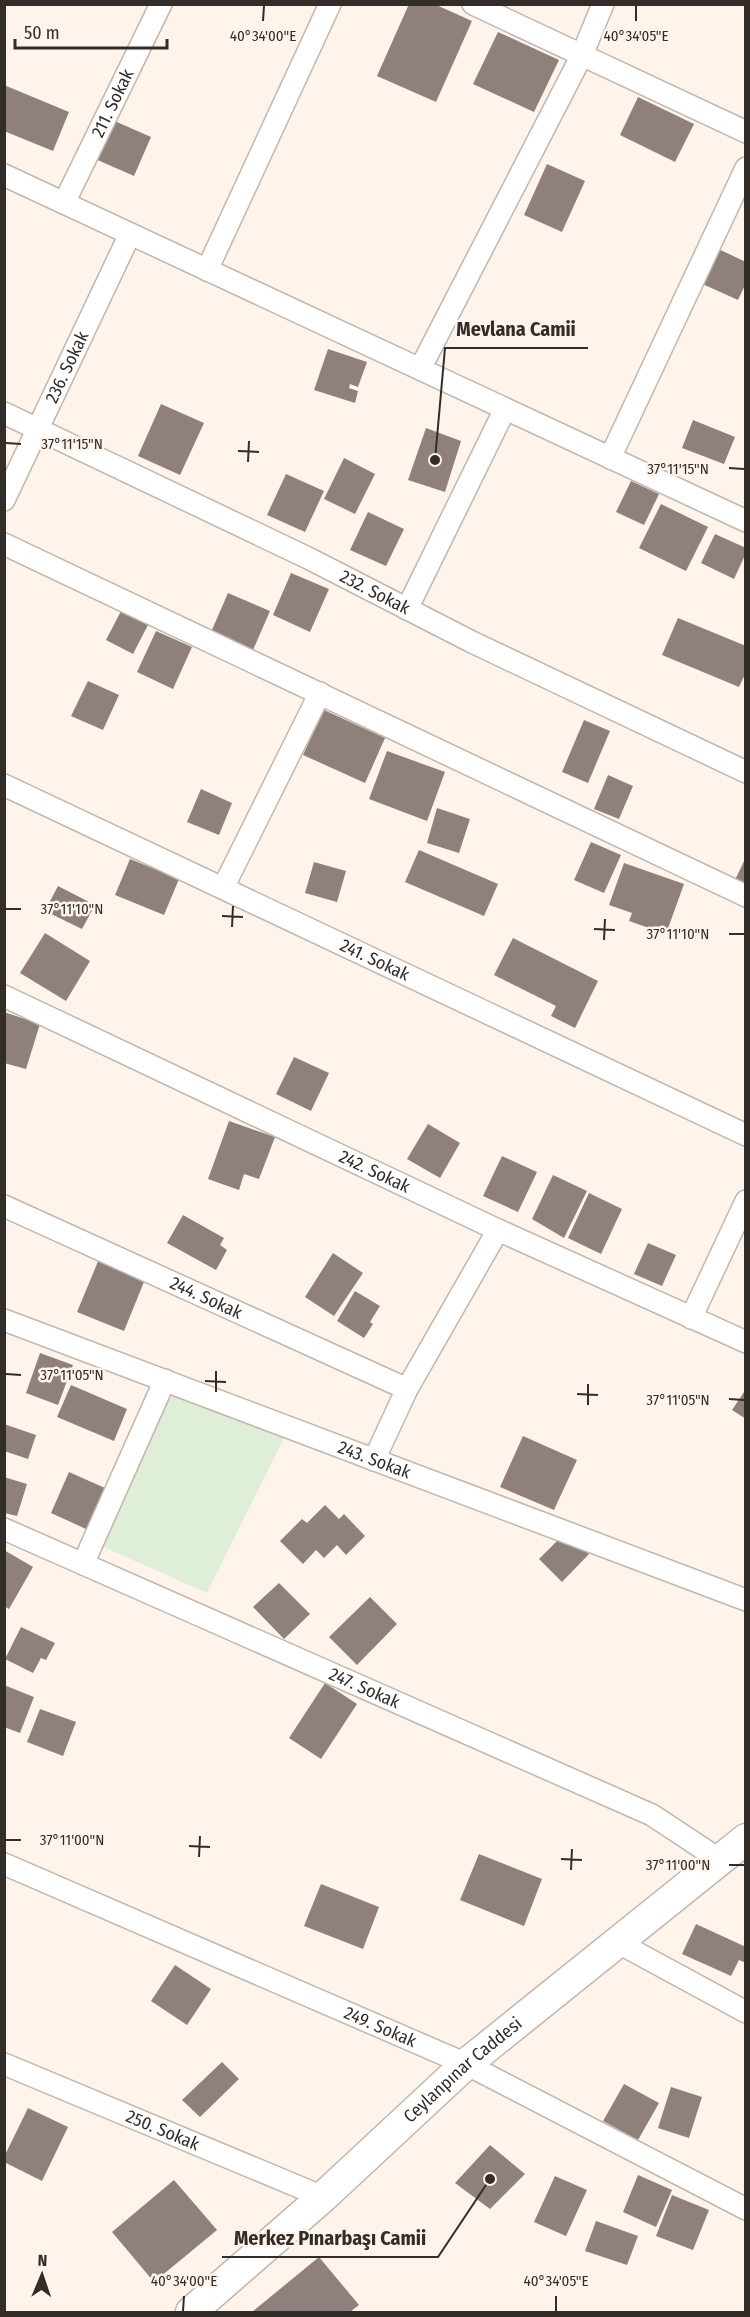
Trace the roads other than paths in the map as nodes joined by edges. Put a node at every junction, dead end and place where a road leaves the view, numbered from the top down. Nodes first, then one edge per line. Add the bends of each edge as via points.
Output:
1 (161, 4) edge
2 (330, 4) edge
3 (474, 4) edge
4 (603, 4) edge
5 (582, 55) junction
6 (746, 132) edge
7 (746, 168) edge
8 (4, 175) edge
9 (64, 203) junction
10 (130, 234) junction
11 (207, 270) junction
12 (420, 369) junction
13 (505, 409) junction
14 (4, 413) edge
15 (38, 430) junction
16 (610, 458) junction
17 (4, 500) edge
18 (746, 521) edge
19 (4, 544) edge
20 (407, 609) junction
21 (320, 693) junction
22 (746, 772) edge
23 (4, 785) edge
24 (223, 888) junction
25 (746, 896) edge
26 (4, 996) edge
27 (746, 1135) edge
28 (746, 1202) edge
29 (4, 1206) edge
30 (498, 1230) junction
31 (691, 1318) junction
32 (4, 1320) edge
33 (746, 1342) edge
34 (165, 1380) junction
35 (407, 1389) junction
36 (374, 1460) junction
37 (4, 1529) edge
38 (83, 1564) junction
39 (746, 1600) edge
40 (746, 1839) edge
41 (720, 1860) junction
42 (4, 1864) edge
43 (617, 1942) junction
44 (746, 2012) edge
45 (4, 2064) edge
46 (466, 2064) junction
47 (323, 2197) junction
48 (746, 2209) edge
49 (191, 2313) edge

1 - 9 street, 211. Sokak
2 - 11 street
3 - 5 street
4 - 5 street
5 - 6 street
5 - 12 street
7 - 16 street
8 - 9 street
9 - 10 street
10 - 11 street
10 - 15 street, 236. Sokak
11 - 12 street
12 - 13 street
13 - 16 street
13 - 20 street
14 - 15 street, 232. Sokak
15 - 17 street, 236. Sokak
15 - 20 street, 232. Sokak
16 - 18 street
19 - 21 street
20 - 22 street, 232. Sokak
21 - 24 street
21 - 25 street
23 - 24 street, 241. Sokak
24 - 27 street, 241. Sokak
26 - 30 street, 242. Sokak
28 - 31 street
29 - 35 street, 244. Sokak
30 - 31 street, 242. Sokak
30 - 35 street
31 - 33 street, 242. Sokak
32 - 34 street, 243. Sokak
34 - 36 street, 243. Sokak
34 - 38 street
35 - 36 street
36 - 39 street, 243. Sokak
37 - 38 street, 247. Sokak
38 - 41 street, 247. Sokak via 652,1815
40 - 41 main road, Ceylanpınar Caddesi
41 - 43 main road, Ceylanpınar Caddesi
42 - 46 street, 249. Sokak
43 - 44 street
43 - 46 main road, Ceylanpınar Caddesi
45 - 47 street, 250. Sokak
46 - 47 main road, Ceylanpınar Caddesi
46 - 48 street, 249. Sokak
47 - 49 main road, Ceylanpınar Caddesi

